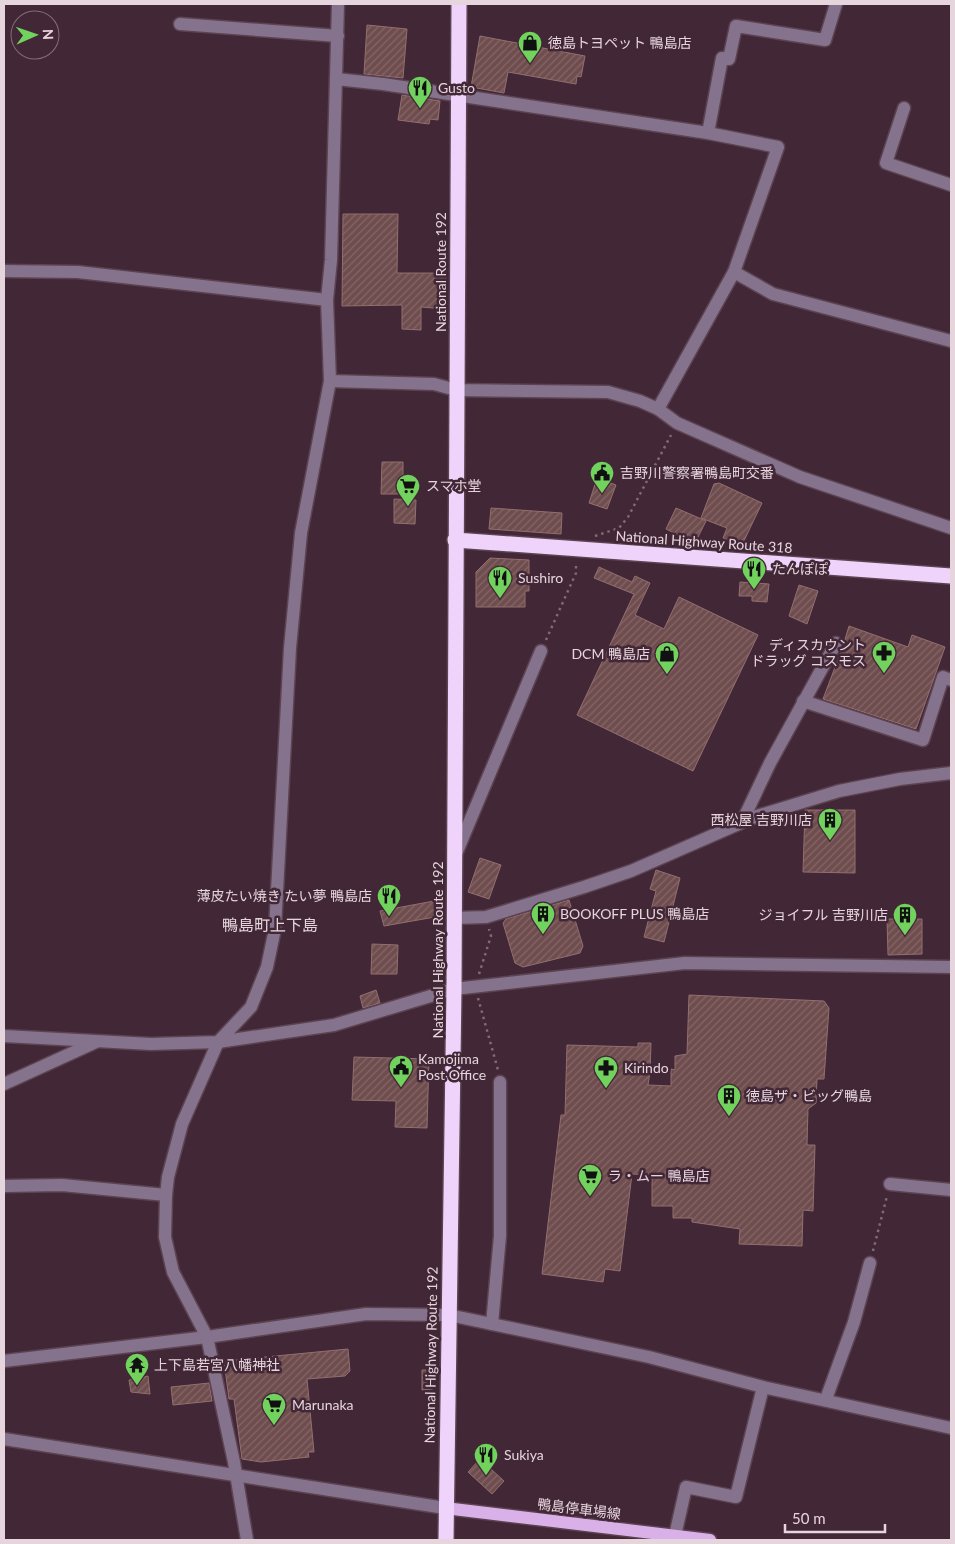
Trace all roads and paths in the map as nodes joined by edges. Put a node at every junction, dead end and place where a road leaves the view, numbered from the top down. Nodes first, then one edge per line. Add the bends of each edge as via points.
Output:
1 (338, 4) edge
2 (459, 4) edge
3 (836, 4) edge
4 (180, 24) dead end
5 (338, 36) junction
6 (336, 79) junction
7 (458, 95) junction
8 (904, 108) dead end
9 (708, 133) junction
10 (951, 186) edge
11 (4, 271) edge
12 (734, 272) junction
13 (327, 300) junction
14 (951, 341) edge
15 (330, 381) junction
16 (456, 390) junction
17 (658, 409) junction
18 (951, 528) edge
19 (455, 540) junction
20 (951, 576) edge
21 (836, 643) dead end
22 (541, 650) dead end
23 (951, 680) edge
24 (803, 701) junction
25 (951, 773) edge
26 (742, 822) junction
27 (454, 858) junction
28 (486, 917) junction
29 (454, 918) junction
30 (951, 967) edge
31 (475, 987) junction
32 (454, 989) junction
33 (4, 1036) edge
34 (99, 1041) junction
35 (218, 1042) junction
36 (500, 1082) joint
37 (4, 1084) edge
38 (890, 1184) joint
39 (4, 1186) edge
40 (951, 1190) edge
41 (166, 1195) junction
42 (870, 1263) joint
43 (449, 1315) junction
44 (492, 1324) junction
45 (207, 1338) junction
46 (4, 1361) edge
47 (763, 1386) junction
48 (826, 1399) junction
49 (951, 1428) edge
50 (4, 1439) edge
51 (237, 1476) junction
52 (445, 1508) junction
53 (674, 1538) edge
54 (247, 1540) edge
55 (446, 1540) edge
56 (710, 1540) edge

1 - 5 street
2 - 7 highway, National Route 192
3 - 9 street via 825,40 736,26 729,59 722,58
4 - 5 street
5 - 6 street
6 - 7 street
6 - 13 street
7 - 9 street
7 - 16 highway, National Route 192
8 - 10 street via 886,163
9 - 12 street via 778,146
11 - 13 street via 78,272
12 - 14 street via 773,294
12 - 17 street
13 - 15 street
15 - 16 street via 434,384
15 - 35 street via 301,533 290,648 275,929 267,967 251,1007
16 - 17 street via 608,392
16 - 19 highway, National Route 192
17 - 18 street via 677,423 800,477
19 - 20 highway, National Highway Route 318
19 - 27 highway, National Highway Route 192
21 - 24 street
22 - 27 street
23 - 24 street via 943,677 923,740
24 - 26 street
25 - 26 street via 839,791
26 - 28 street via 631,870
27 - 29 highway, National Highway Route 192
28 - 29 street
28 - 31 path via 491,936
29 - 32 highway, National Highway Route 192
30 - 31 street via 685,963
31 - 32 street
31 - 36 path
32 - 35 street via 334,1025
32 - 43 highway, National Highway Route 192
33 - 34 street
34 - 35 street via 151,1044
34 - 37 street
35 - 41 street via 182,1124
36 - 44 street via 500,1236
38 - 40 street
38 - 42 path
39 - 41 street via 62,1185
41 - 45 street via 165,1237 173,1272
42 - 48 street via 854,1322
43 - 44 street
43 - 45 street via 366,1314
43 - 52 highway, National Highway Route 192
44 - 47 street via 649,1357
45 - 46 street
45 - 51 street
47 - 48 street
47 - 53 street via 736,1497 686,1487
48 - 49 street
50 - 51 street
51 - 52 street
51 - 54 street
52 - 53 main road, 鴨島停車場線
52 - 55 highway, National Highway Route 192
53 - 56 main road, 鴨島停車場線

